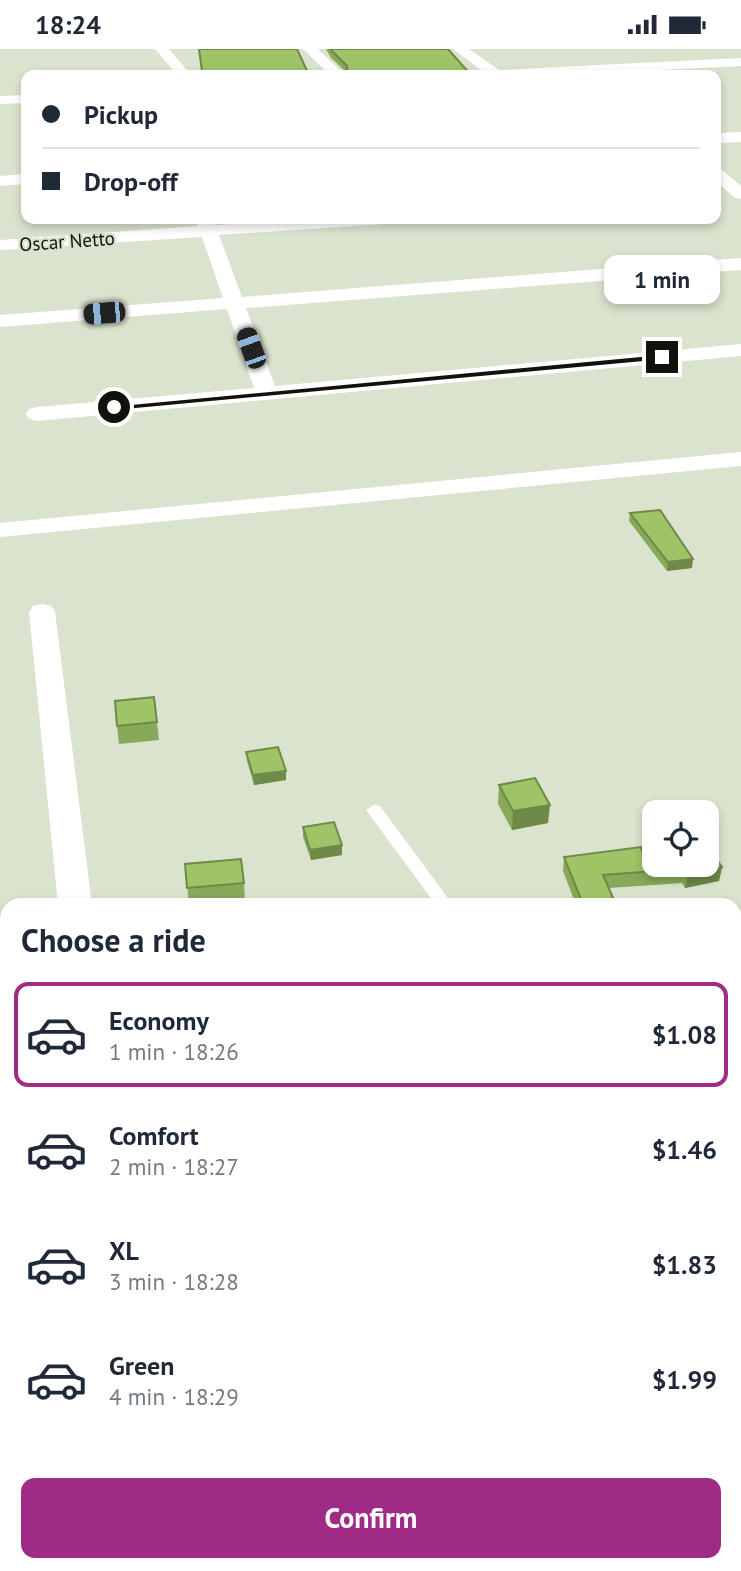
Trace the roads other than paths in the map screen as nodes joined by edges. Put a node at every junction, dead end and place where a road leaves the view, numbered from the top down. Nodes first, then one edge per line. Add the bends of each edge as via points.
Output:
1 (162, 49) edge
2 (310, 49) edge
3 (460, 49) edge
4 (741, 62) edge
5 (180, 70) edge
6 (333, 70) edge
7 (490, 70) edge
8 (636, 70) edge
9 (21, 99) edge
10 (0, 100) edge
11 (741, 137) edge
12 (721, 138) edge
13 (721, 177) edge
14 (21, 179) edge
15 (0, 181) edge
16 (741, 194) edge
17 (721, 196) edge
18 (236, 224) edge
19 (206, 225) edge
20 (0, 245) edge
21 (741, 264) edge
22 (234, 303) junction
23 (0, 321) edge
24 (741, 350) edge
25 (267, 393) junction
26 (37, 414) dead end
27 (741, 459) edge
28 (0, 530) edge
29 (42, 612) dead end
30 (373, 810) dead end
31 (74, 898) edge
32 (440, 898) edge

1 - 5 street
2 - 6 street
3 - 7 street
4 - 8 street
9 - 10 street
11 - 12 street
13 - 16 street
14 - 15 street
16 - 17 street
18 - 19 street, Oscar Netto
19 - 20 street, Oscar Netto
19 - 22 street
21 - 22 street
22 - 23 street
22 - 25 street
24 - 25 street
25 - 26 street
27 - 28 street
29 - 31 street
30 - 32 lane

